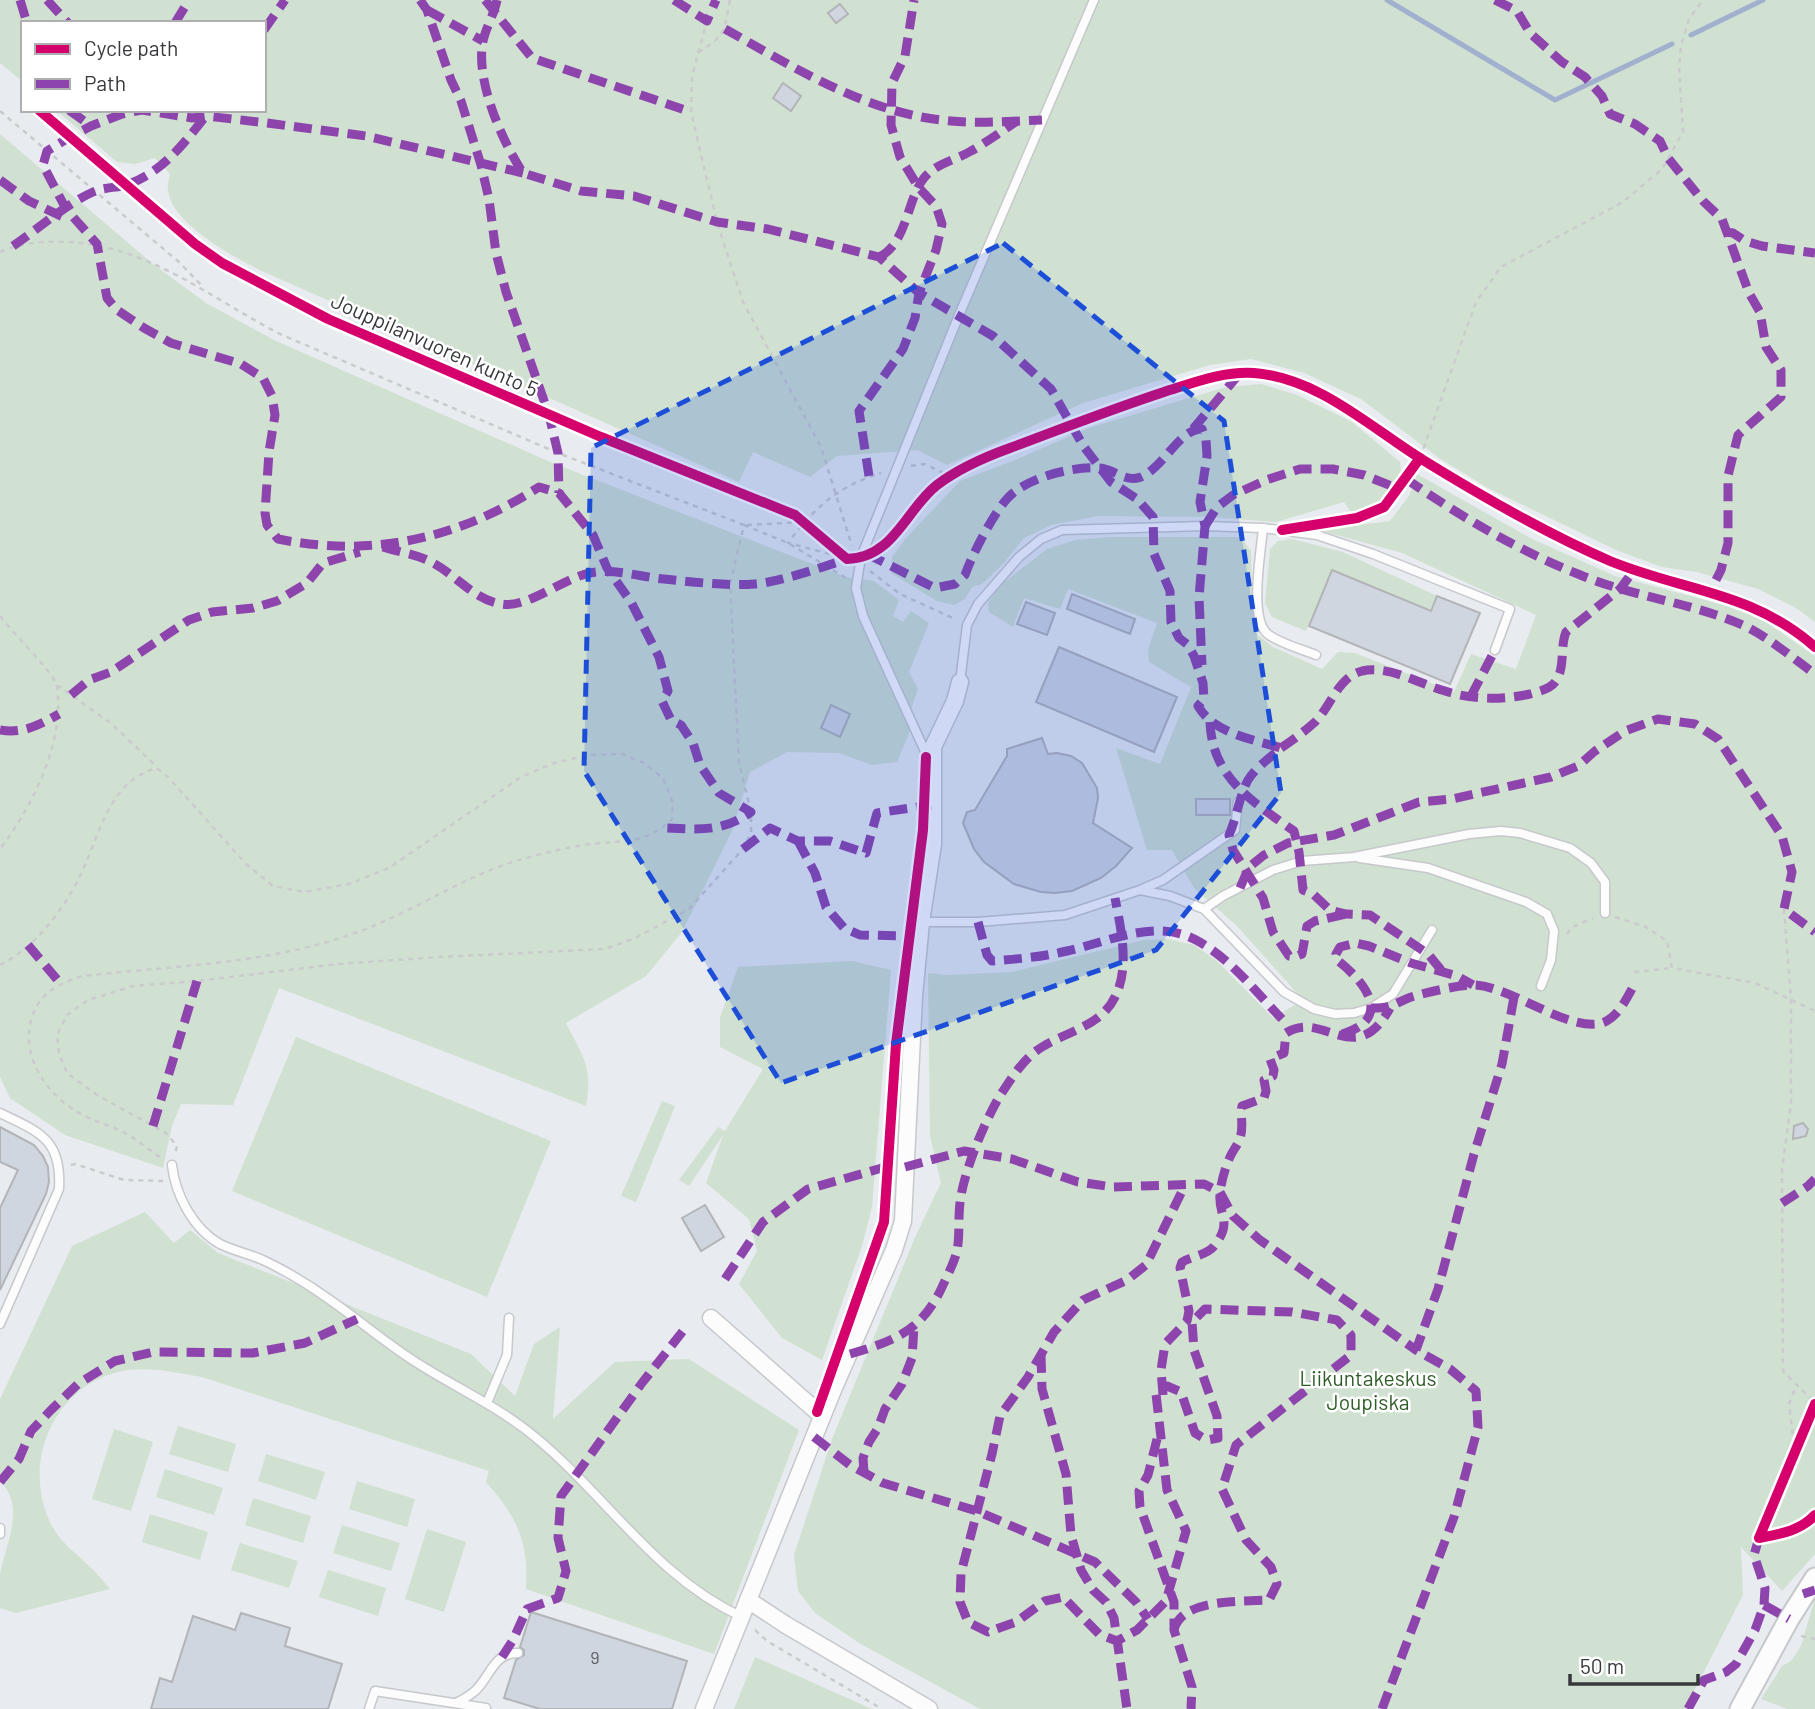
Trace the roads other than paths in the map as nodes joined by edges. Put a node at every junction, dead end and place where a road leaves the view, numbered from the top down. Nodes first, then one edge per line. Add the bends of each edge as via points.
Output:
1 (1094, 0) edge
2 (1263, 528) junction
3 (1495, 650) dead end
4 (1316, 655) dead end
5 (960, 682) joint
6 (934, 765) junction
7 (1238, 802) dead end
8 (1350, 857) junction
9 (1140, 890) junction
10 (1204, 909) junction
11 (1605, 913) road end
12 (921, 922) junction
13 (1432, 930) dead end
14 (1541, 986) dead end
15 (0, 1113) edge
16 (172, 1165) road end
17 (509, 1318) dead end
18 (711, 1318) dead end
19 (0, 1324) edge
20 (487, 1402) junction
21 (822, 1416) junction
22 (0, 1528) edge
23 (0, 1534) edge
24 (1815, 1578) edge
25 (748, 1600) junction
26 (742, 1617) junction
27 (518, 1653) dead end
28 (456, 1703) junction
29 (486, 1707) edge
30 (369, 1709) edge
31 (704, 1709) edge
32 (929, 1709) edge
33 (1740, 1709) edge

1 - 6 lane via 856,560 863,616 926,757
2 - 3 lane via 1317,535 1510,608
2 - 4 lane via 1259,621 1268,635
2 - 5 lane via 1062,530 1041,539 978,604 967,625
5 - 6 street via 933,747
6 - 12 street via 933,844
7 - 9 lane via 1235,830 1163,880
8 - 10 lane via 1302,861 1273,870
8 - 11 lane via 1469,834 1520,833 1570,848 1591,863 1605,881
8 - 14 lane via 1427,869 1526,902 1547,914 1554,931
9 - 10 lane
9 - 12 lane via 1065,915
10 - 13 lane via 1284,992 1314,1009 1335,1014 1371,1008 1393,994
12 - 21 street via 903,1221
15 - 19 lane via 26,1125 54,1147 60,1170 59,1189
16 - 20 lane via 173,1181 196,1222 218,1243 264,1260 313,1287 414,1361
17 - 20 lane via 507,1355
18 - 21 street
20 - 26 lane via 535,1437 666,1569
21 - 25 street
22 - 23 lane
24 - 33 street
25 - 26 street
25 - 32 street
26 - 31 street
27 - 28 lane via 497,1660 475,1691
28 - 29 lane
28 - 30 lane via 375,1691

